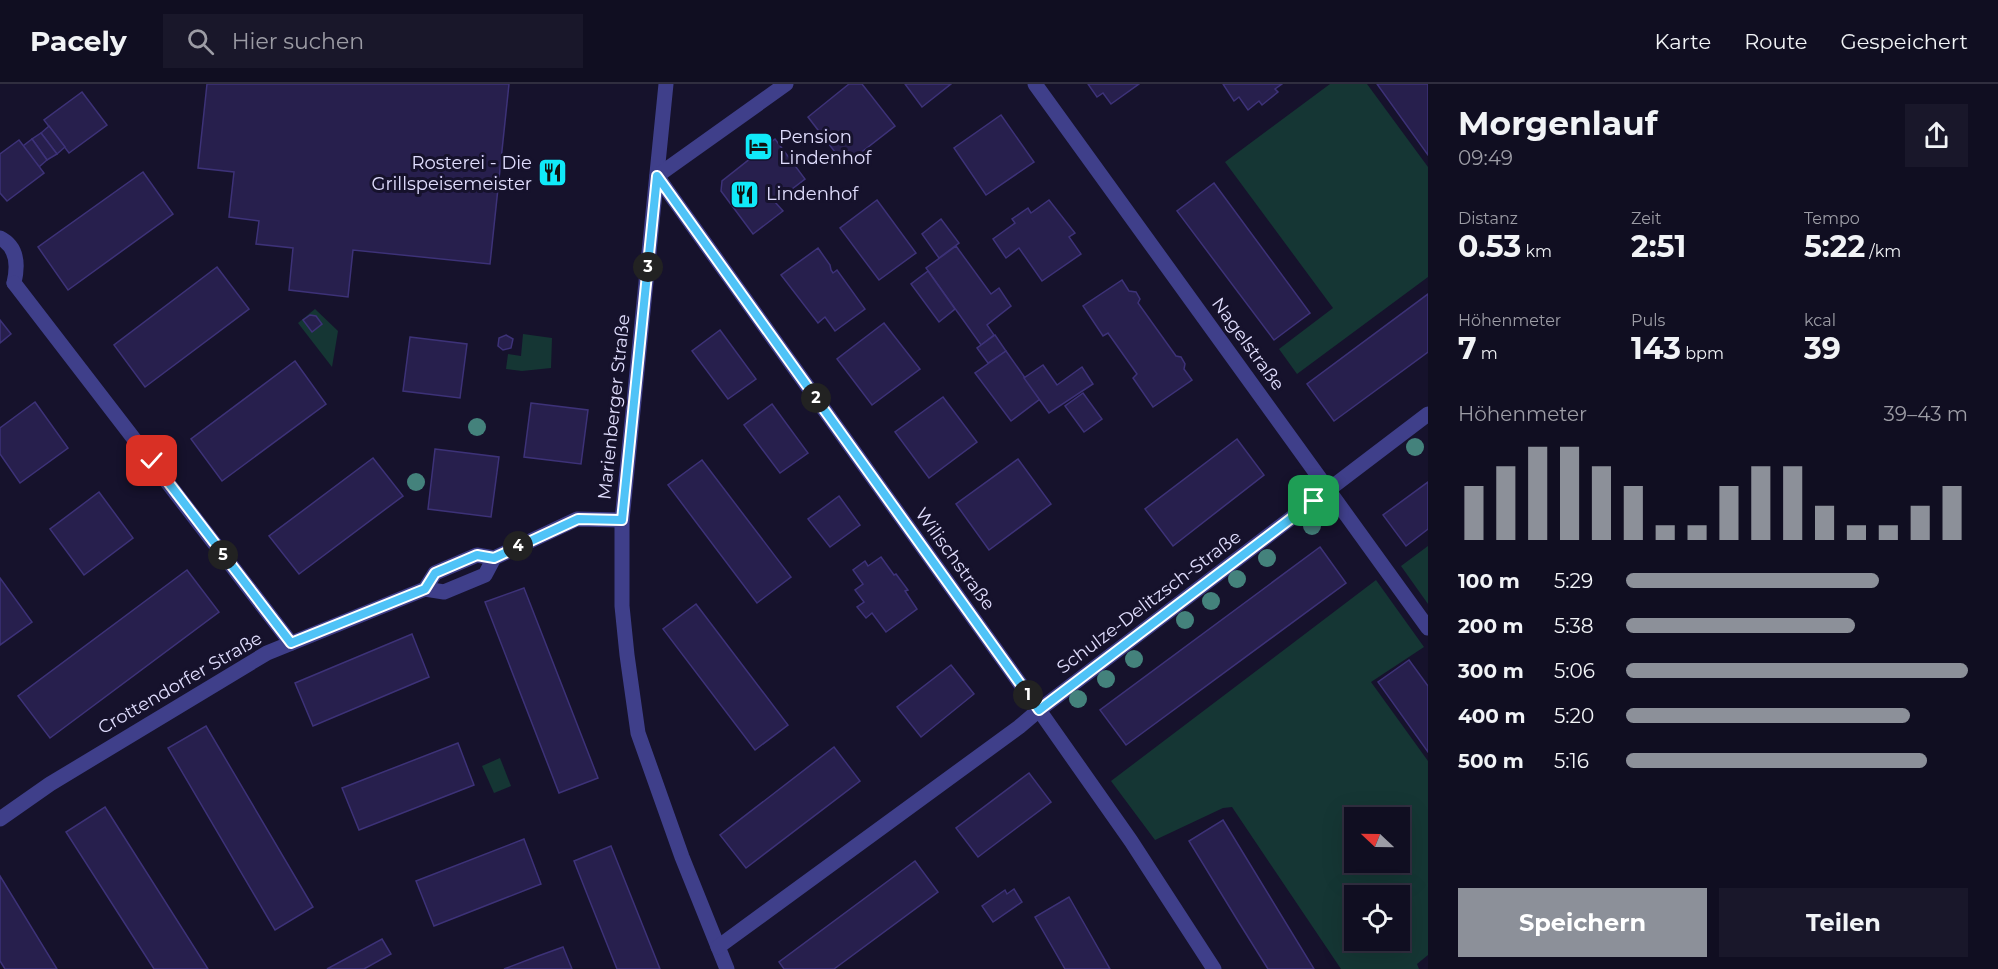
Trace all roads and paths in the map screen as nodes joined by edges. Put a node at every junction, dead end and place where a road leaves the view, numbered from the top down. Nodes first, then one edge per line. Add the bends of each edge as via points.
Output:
1 (666, 84) edge
2 (786, 84) edge
3 (1035, 84) edge
4 (657, 176) junction
5 (0, 238) edge
6 (7, 283) edge
7 (1428, 414) edge
8 (1329, 489) junction
9 (622, 520) junction
10 (494, 558) junction
11 (425, 589) junction
12 (1428, 628) edge
13 (291, 643) junction
14 (1039, 710) junction
15 (0, 819) edge
16 (718, 947) junction
17 (727, 969) edge
18 (1215, 969) edge

1 - 4 street, Marienberger Straße
2 - 4 street
3 - 8 street, Nagelstraße
4 - 9 street, Marienberger Straße
4 - 14 street, Wilischstraße
5 - 6 street via 15,252 17,268
6 - 13 street
7 - 8 street, Schulze-Delitzsch-Straße
8 - 12 street, Nagelstraße
8 - 14 street, Schulze-Delitzsch-Straße
9 - 10 street, Crottendorfer Straße via 578,519
9 - 16 street, Marienberger Straße via 622,606 638,733
10 - 11 street, Crottendorfer Straße via 477,555 435,573
10 - 11 street, Crottendorfer Straße via 485,575 444,592
11 - 13 street, Crottendorfer Straße
13 - 15 street, Crottendorfer Straße via 267,653 141,727
14 - 16 street, Schulze-Delitzsch-Straße
14 - 18 street, Wilischstraße
16 - 17 street, Marienberger Straße

